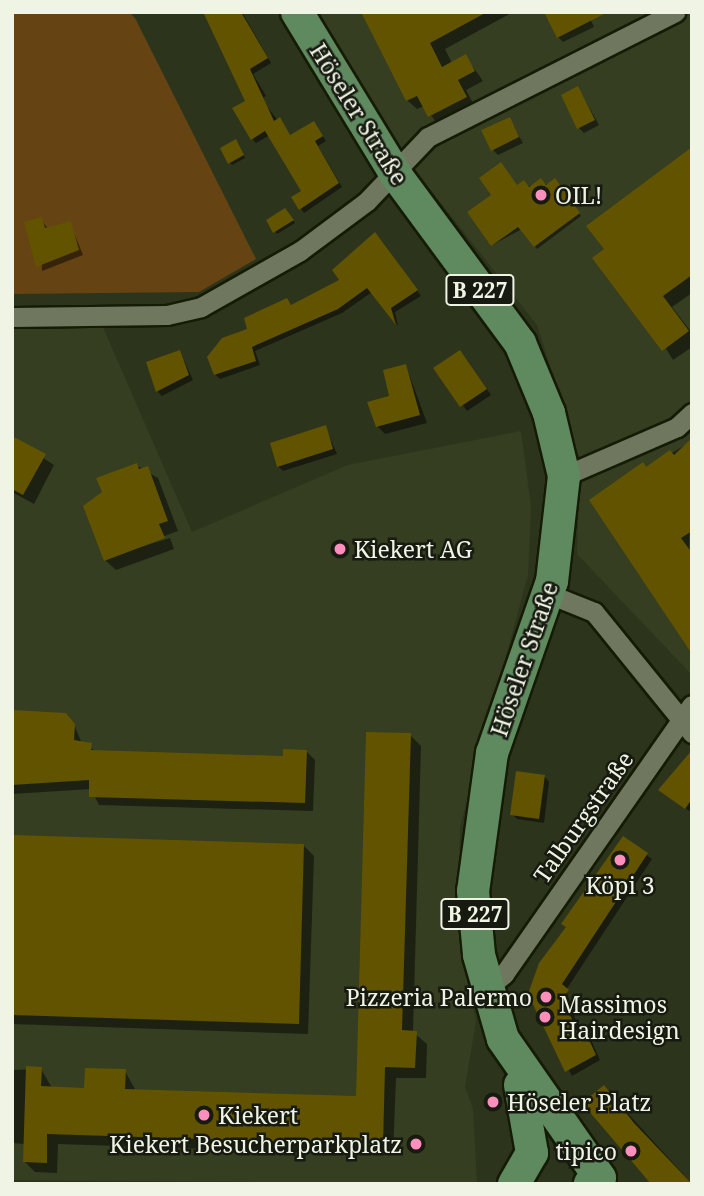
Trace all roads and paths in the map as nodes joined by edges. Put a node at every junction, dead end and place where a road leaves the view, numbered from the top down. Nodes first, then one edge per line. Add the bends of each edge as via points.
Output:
1 (297, 12) edge
2 (675, 12) edge
3 (396, 175) junction
4 (12, 317) edge
5 (692, 413) edge
6 (564, 476) junction
7 (549, 594) junction
8 (688, 719) edge
9 (486, 988) junction
10 (513, 1060) junction
11 (595, 1181) edge
12 (514, 1184) edge

1 - 3 main road, Höseler Straße / B 227
2 - 3 street via 428,137
3 - 4 street via 300,251 201,307 167,315
3 - 6 main road, Höseler Straße / B 227 via 520,343 549,413
5 - 6 street via 677,427
6 - 7 main road, Höseler Straße / B 227
7 - 8 street via 594,612
7 - 9 main road, Höseler Straße / B 227 via 492,753 482,800 473,891
8 - 9 street, Talburgstraße via 504,974
9 - 10 main road, Höseler Straße / B 227
10 - 11 main road, Höseler Straße / B 227
10 - 12 main road, B 227 via 533,1136 529,1160

